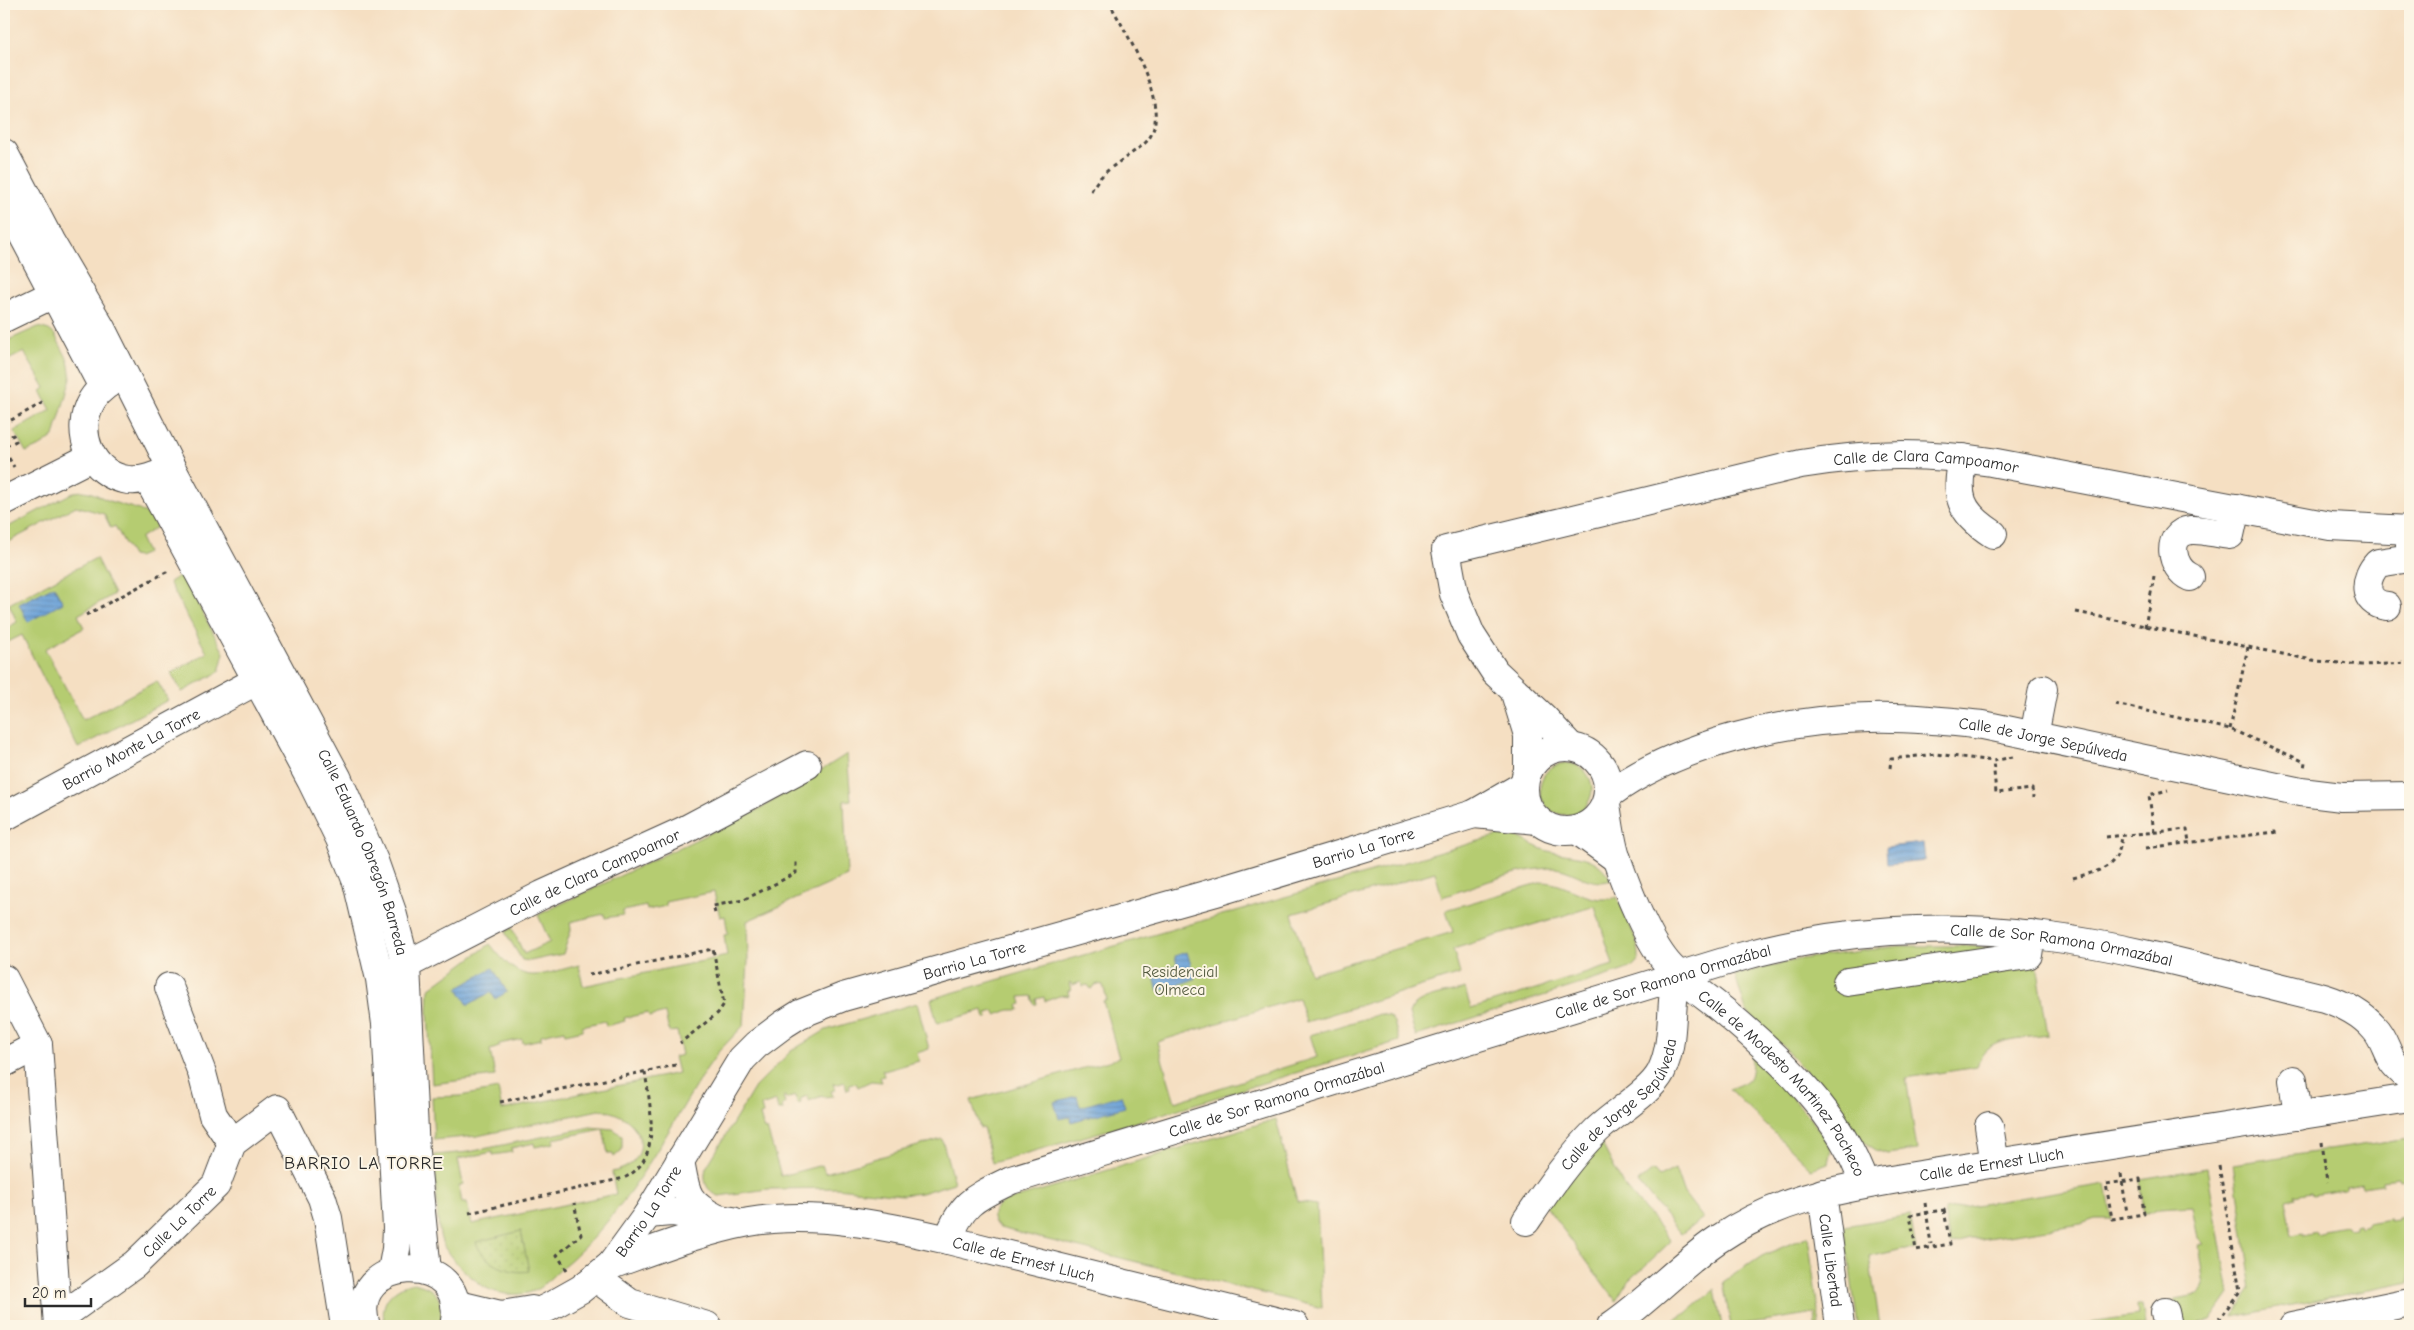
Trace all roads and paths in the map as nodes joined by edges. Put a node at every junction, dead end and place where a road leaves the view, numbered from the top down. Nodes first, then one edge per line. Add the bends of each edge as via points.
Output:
1 (1110, 4) edge
2 (4, 153) edge
3 (1091, 191) dead end
4 (4, 199) edge
5 (64, 289) junction
6 (4, 318) edge
7 (114, 380) junction
8 (46, 401) dead end
9 (4, 424) edge
10 (4, 440) edge
11 (4, 447) edge
12 (4, 454) edge
13 (92, 457) junction
14 (1963, 458) junction
15 (14, 467) dead end
16 (160, 474) junction
17 (4, 501) edge
18 (2236, 508) junction
19 (2410, 530) edge
20 (1992, 534) dead end
21 (2410, 536) edge
22 (178, 566) dead end
23 (2190, 577) dead end
24 (2387, 606) dead end
25 (2076, 612) dead end
26 (86, 615) dead end
27 (2248, 648) junction
28 (2410, 663) edge
29 (256, 681) junction
30 (2043, 689) dead end
31 (1515, 692) junction
32 (2115, 704) dead end
33 (2230, 729) junction
34 (2034, 736) junction
35 (1571, 747) junction
36 (1679, 757) junction
37 (2002, 760) dead end
38 (1993, 761) junction
39 (807, 765) dead end
40 (1602, 766) junction
41 (2304, 767) dead end
42 (1890, 768) dead end
43 (1526, 778) junction
44 (2160, 793) dead end
45 (2410, 796) edge
46 (2033, 798) dead end
47 (1607, 800) junction
48 (1474, 814) junction
49 (4, 817) edge
50 (1538, 820) junction
51 (1577, 830) junction
52 (2154, 832) junction
53 (2122, 835) junction
54 (2106, 837) dead end
55 (2276, 838) dead end
56 (2190, 842) junction
57 (2146, 848) dead end
58 (1617, 859) junction
59 (796, 861) dead end
60 (2073, 878) dead end
61 (715, 913) dead end
62 (2031, 934) junction
63 (406, 966) junction
64 (589, 975) dead end
65 (1679, 975) junction
66 (4, 979) edge
67 (380, 979) junction
68 (1847, 982) dead end
69 (168, 987) dead end
70 (680, 1043) dead end
71 (38, 1045) junction
72 (4, 1063) edge
73 (676, 1065) dead end
74 (2402, 1071) edge
75 (645, 1072) junction
76 (2293, 1080) dead end
77 (2410, 1098) edge
78 (500, 1102) dead end
79 (2369, 1105) junction
80 (2298, 1116) junction
81 (1989, 1126) dead end
82 (2408, 1128) dead end
83 (2410, 1139) edge
84 (2322, 1142) dead end
85 (232, 1143) junction
86 (680, 1160) junction
87 (1994, 1164) junction
88 (2219, 1166) dead end
89 (2121, 1174) dead end
90 (2122, 1182) junction
91 (2327, 1182) dead end
92 (1864, 1184) junction
93 (1822, 1193) junction
94 (574, 1203) dead end
95 (1925, 1203) dead end
96 (2127, 1212) dead end
97 (469, 1213) dead end
98 (1926, 1213) junction
99 (648, 1214) junction
100 (1526, 1221) dead end
101 (710, 1226) junction
102 (948, 1240) junction
103 (1931, 1244) dead end
104 (564, 1266) dead end
105 (392, 1271) junction
106 (427, 1271) junction
107 (604, 1271) junction
108 (2410, 1302) edge
109 (549, 1308) junction
110 (455, 1315) edge
111 (2220, 1319) dead end
112 (350, 1321) edge
113 (58, 1322) edge
114 (1618, 1324) edge
115 (509, 1326) edge
116 (707, 1326) edge
117 (1294, 1326) edge
118 (1840, 1326) edge
119 (2292, 1326) edge

1 - 3 path via 1146,76 1154,97 1156,118 1154,130 1146,142 1096,180
2 - 5 street
4 - 5 street
5 - 6 street
5 - 7 street
7 - 13 street via 92,400 84,420 84,438
7 - 16 street
8 - 9 path
10 - 11 path via 13,435 16,441
12 - 15 path
13 - 16 street via 105,471 129,480
13 - 17 street
14 - 18 street, Calle de Clara Campoamor
14 - 20 street via 1959,497 1972,520
14 - 31 street, Calle de Clara Campoamor via 1915,453 1860,455 1810,463 1446,550 1454,594 1471,636 1495,672
16 - 29 street, Calle Eduardo Obregón Barreda
16 - 63 street, Calle Eduardo Obregón Barreda via 358,819 392,912
18 - 19 street, Calle de Clara Campoamor via 2330,526
18 - 23 street via 2230,536 2191,530 2178,537 2173,550 2174,562 2182,573
21 - 24 street via 2410,558 2378,563 2370,573 2370,597 2374,603
22 - 26 path
25 - 27 path
27 - 28 path via 2317,661
27 - 33 path
29 - 49 street, Barrio Monte La Torre
29 - 67 street, Calle Eduardo Obregón Barreda via 340,839 357,882
30 - 34 street
31 - 35 street
31 - 43 street via 1528,735
32 - 33 path
33 - 41 path via 2305,762
34 - 36 street, Calle de Jorge Sepúlveda via 1983,725 1869,718 1743,736
34 - 45 street, Calle de Jorge Sepúlveda via 2301,792 2342,797
35 - 40 street via 1594,756
35 - 43 street, Barrio La Torre via 1558,747 1546,752 1535,760
36 - 40 street, Calle de Jorge Sepúlveda
36 - 47 street, Calle de Jorge Sepúlveda via 1631,778
37 - 38 path
38 - 42 path via 1936,754 1891,759
38 - 46 path via 1996,793 2032,789
39 - 63 street, Calle de Clara Campoamor via 683,831 542,895
40 - 47 street via 1609,786
43 - 48 street, Barrio La Torre
43 - 50 street via 1526,800
44 - 52 path via 2149,795
47 - 51 street via 1594,820
47 - 58 street, Calle de Modesto Martinez Pacheco
48 - 50 street, Barrio La Torre
48 - 86 street, Barrio La Torre via 1225,889 843,997 800,1014 766,1037 742,1059
50 - 51 street, Barrio La Torre via 1556,830
51 - 58 street
52 - 53 path
52 - 56 path via 2187,828
53 - 54 path
53 - 60 path via 2121,850 2110,865
55 - 56 path via 2275,832
56 - 57 path
58 - 65 street, Calle de Modesto Martinez Pacheco via 1646,928 1666,962
59 - 61 path via 796,873 744,900 713,906
62 - 65 street, Calle de Sor Ramona Ormazábal via 1966,930 1864,934 1778,947
62 - 68 street via 2028,955
62 - 74 street, Calle de Sor Ramona Ormazábal via 2126,950 2330,1000 2362,1016 2375,1028
63 - 67 street, Calle de Clara Campoamor
63 - 106 street, Calle Eduardo Obregón Barreda via 415,1152
64 - 70 path via 713,950 724,1004 718,1014
65 - 92 street, Calle de Modesto Martinez Pacheco via 1774,1055 1805,1089 1852,1153
65 - 100 street, Calle de Jorge Sepúlveda via 1673,999 1673,1026 1660,1073 1584,1144
65 - 102 street, Calle de Sor Ramona Ormazábal via 1012,1180 962,1209
66 - 71 street
67 - 105 street, Calle Eduardo Obregón Barreda via 386,1024 397,1228
69 - 85 street via 202,1073 213,1115
71 - 72 street
71 - 113 street
73 - 75 path
74 - 79 street, Calle de Sor Ramona Ormazábal
75 - 78 path
75 - 97 path via 650,1106 650,1146 636,1171 624,1178
76 - 80 street
77 - 79 street, Calle de Ernest Lluch
79 - 80 street, Calle de Ernest Lluch
80 - 87 street, Calle de Ernest Lluch
81 - 87 street
82 - 83 path
84 - 91 path
85 - 112 street via 277,1109 322,1198
85 - 113 street, Calle La Torre via 216,1185 135,1264
86 - 99 street, Barrio La Torre
86 - 101 street via 685,1189
87 - 92 street, Calle de Ernest Lluch
88 - 111 path via 2240,1291
89 - 90 path
90 - 90 path via 2140,1178 2144,1214 2112,1219 2106,1184
90 - 96 path
92 - 93 street, Calle de Ernest Lluch
93 - 114 street, Calle de Ernest Lluch via 1784,1204 1739,1226 1693,1258
93 - 118 street, Calle Libertad
94 - 104 path via 581,1235 557,1255
95 - 98 path
98 - 98 path via 1944,1210 1950,1244 1916,1250 1910,1215
98 - 103 path
99 - 101 street, Calle de Ernest Lluch via 665,1227
99 - 107 street, Barrio La Torre
101 - 102 street, Calle de Ernest Lluch via 787,1219 891,1226
101 - 107 street, Calle de Ernest Lluch
102 - 117 street, Calle de Ernest Lluch
105 - 106 street via 409,1268
105 - 112 street via 371,1288
106 - 110 street, Barrio La Torre via 445,1284
107 - 109 street, Barrio La Torre
107 - 116 street via 630,1303
108 - 119 street
109 - 110 street, Barrio La Torre via 501,1315
109 - 115 street, Barrio La Torre

